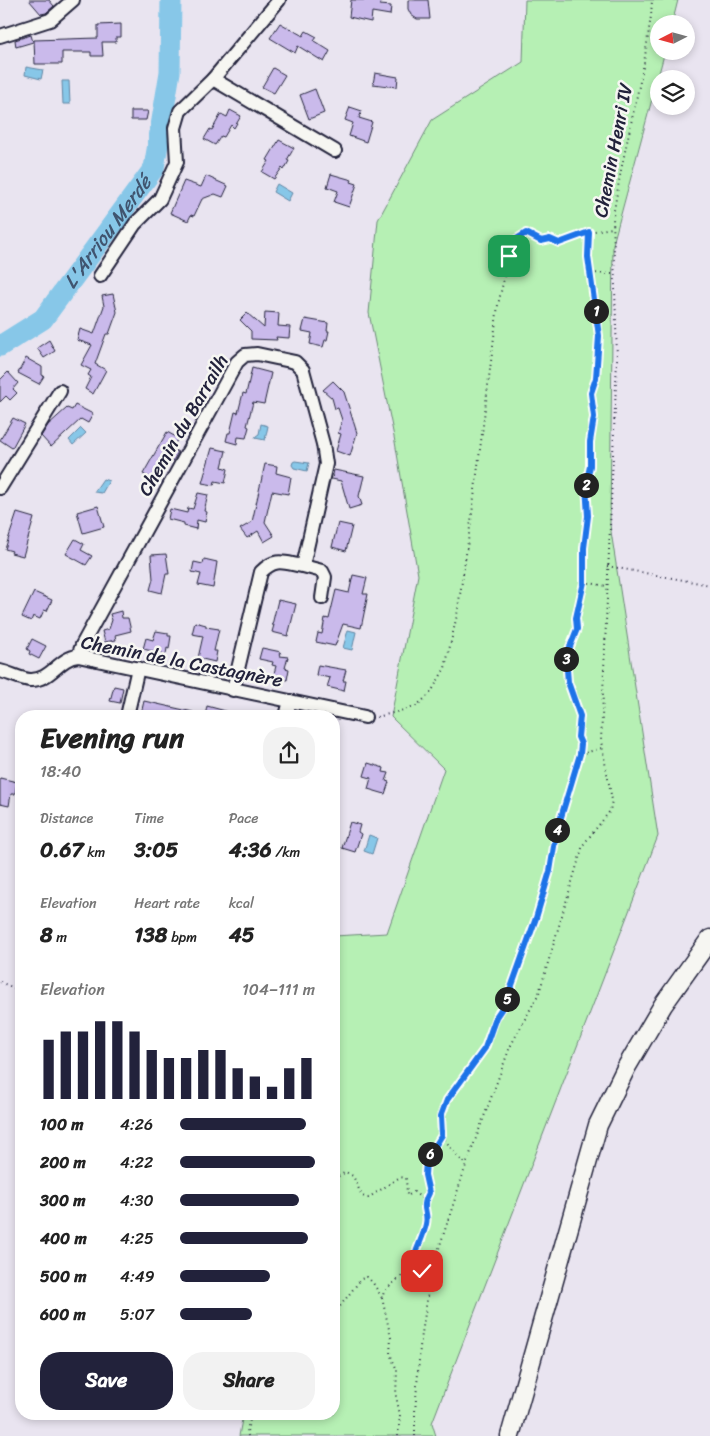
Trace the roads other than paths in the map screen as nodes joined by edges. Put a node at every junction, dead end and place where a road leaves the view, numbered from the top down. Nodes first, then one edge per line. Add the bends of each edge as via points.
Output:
1 (73, 0) edge
2 (279, 0) edge
3 (0, 36) edge
4 (213, 78) junction
5 (334, 151) dead end
6 (100, 276) dead end
7 (60, 391) dead end
8 (0, 488) edge
9 (304, 566) junction
10 (322, 598) dead end
11 (78, 656) junction
12 (138, 668) junction
13 (0, 671) edge
14 (233, 690) junction
15 (290, 701) junction
16 (128, 710) edge
17 (288, 710) edge
18 (332, 710) edge
19 (340, 712) edge
20 (365, 717) road end
21 (710, 939) edge
22 (626, 1068) junction
23 (510, 1436) edge
24 (519, 1436) edge

1 - 3 street via 50,20
2 - 4 street
4 - 5 street
4 - 6 street via 180,111 175,128 177,162 160,200 135,224
7 - 8 street
9 - 10 street via 322,571 325,577
9 - 11 street, Chemin du Barrailh via 326,464 303,370 295,362 257,354 245,355 237,362
9 - 14 street via 278,562 269,564 261,572
11 - 12 street, Chemin de la Castagnère
11 - 13 street, Chemin de la Castagnère via 62,661 46,677 36,680
12 - 14 street, Chemin de la Castagnère
12 - 16 street
14 - 15 street, Chemin de la Castagnère
15 - 17 street
15 - 18 street, Chemin de la Castagnère
19 - 20 street, Chemin de la Castagnère
21 - 22 main road via 663,1005
22 - 23 main road via 598,1125
22 - 24 main road via 595,1165

